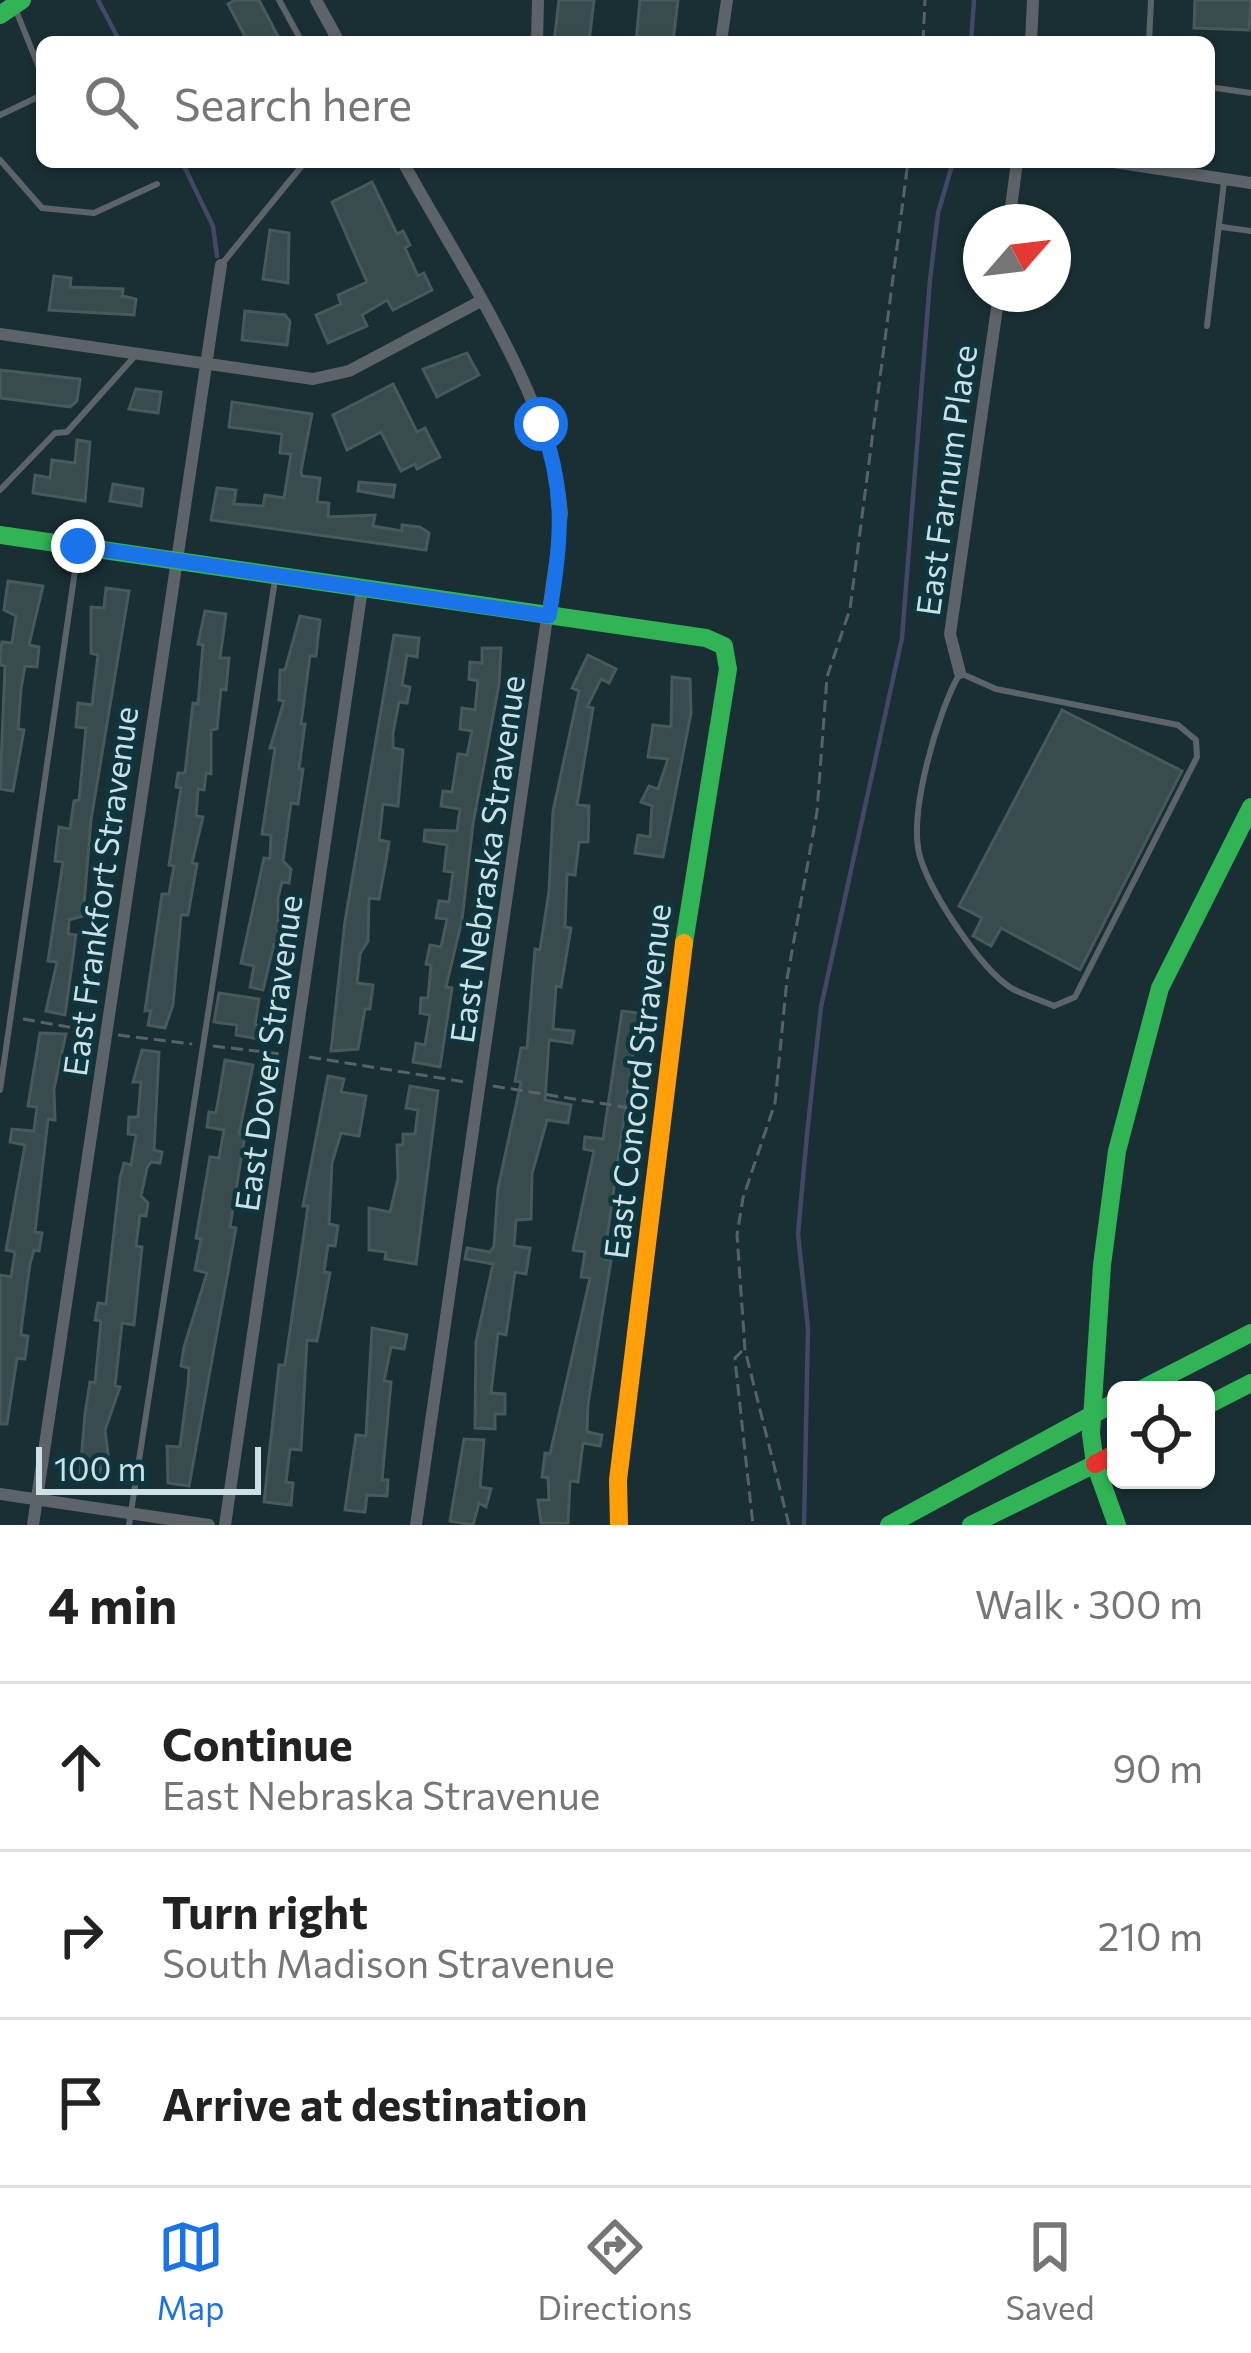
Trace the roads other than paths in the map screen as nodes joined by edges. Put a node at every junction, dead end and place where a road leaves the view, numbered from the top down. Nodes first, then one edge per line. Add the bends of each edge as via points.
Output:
1 (279, 0) edge
2 (316, 0) edge
3 (538, 0) edge
4 (727, 0) edge
5 (1033, 0) edge
6 (1151, 0) edge
7 (8, 8) edge
8 (299, 36) edge
9 (335, 36) edge
10 (537, 36) edge
11 (723, 36) edge
12 (1031, 36) edge
13 (1149, 36) edge
14 (36, 63) edge
15 (1215, 88) edge
16 (1251, 93) edge
17 (36, 98) edge
18 (0, 115) edge
19 (0, 160) edge
20 (299, 168) edge
21 (407, 168) edge
22 (1016, 168) edge
23 (1155, 168) edge
24 (1224, 178) junction
25 (1251, 183) edge
26 (157, 184) dead end
27 (1011, 204) edge
28 (1222, 226) junction
29 (1251, 231) edge
30 (220, 265) joint
31 (479, 302) junction
32 (996, 312) edge
33 (1208, 326) dead end
34 (0, 334) edge
35 (136, 354) junction
36 (203, 364) junction
37 (0, 490) edge
38 (0, 535) edge
39 (78, 546) junction
40 (175, 560) junction
41 (276, 575) junction
42 (362, 589) junction
43 (549, 616) junction
44 (960, 674) junction
45 (1251, 807) edge
46 (0, 1090) edge
47 (1251, 1333) edge
48 (1158, 1381) edge
49 (1251, 1383) edge
50 (1215, 1401) edge
51 (1107, 1407) edge
52 (1092, 1415) junction
53 (1107, 1458) edge
54 (1095, 1464) junction
55 (0, 1495) edge
56 (37, 1500) junction
57 (130, 1519) edge
58 (33, 1525) edge
59 (209, 1525) edge
60 (225, 1525) edge
61 (416, 1525) edge
62 (619, 1525) edge
63 (889, 1525) edge
64 (971, 1525) edge
65 (1117, 1525) edge

1 - 8 lane
2 - 9 street
3 - 10 street
4 - 11 street
5 - 12 street
6 - 13 lane
7 - 14 lane
15 - 16 lane
17 - 18 lane
19 - 26 lane via 42,208 94,213
20 - 30 lane
21 - 31 street, East Nebraska Stravenue
22 - 27 street
23 - 24 street
24 - 25 street
24 - 28 lane
28 - 29 lane
28 - 33 lane
30 - 36 street, East Frankfort Stravenue
31 - 36 street via 349,371 313,379
31 - 43 street, East Nebraska Stravenue via 536,412 558,478 561,536
32 - 44 street, East Farnum Place via 950,634
34 - 35 street
35 - 36 street
35 - 37 lane via 67,432 55,433
36 - 40 street, East Frankfort Stravenue
38 - 39 main road
39 - 40 main road
39 - 46 lane
40 - 41 main road
40 - 56 street, East Frankfort Stravenue
41 - 42 main road
41 - 57 lane
42 - 43 main road
42 - 60 street, East Dover Stravenue
43 - 61 street, East Nebraska Stravenue
43 - 62 main road, East Concord Stravenue via 706,638 724,646 728,669 691,882 618,1480
44 - 44 lane via 1029,696 1178,724 1196,740 1197,757 1075,997 1054,1006 1009,986 963,935 920,858 939,709
45 - 52 main road via 1183,934 1134,1077 1114,1181
47 - 48 main road
49 - 50 main road
51 - 52 main road
52 - 54 main road
52 - 63 main road
53 - 54 main road
54 - 64 main road
54 - 65 main road
55 - 56 street
56 - 57 street
56 - 58 street, East Frankfort Stravenue
57 - 59 street

